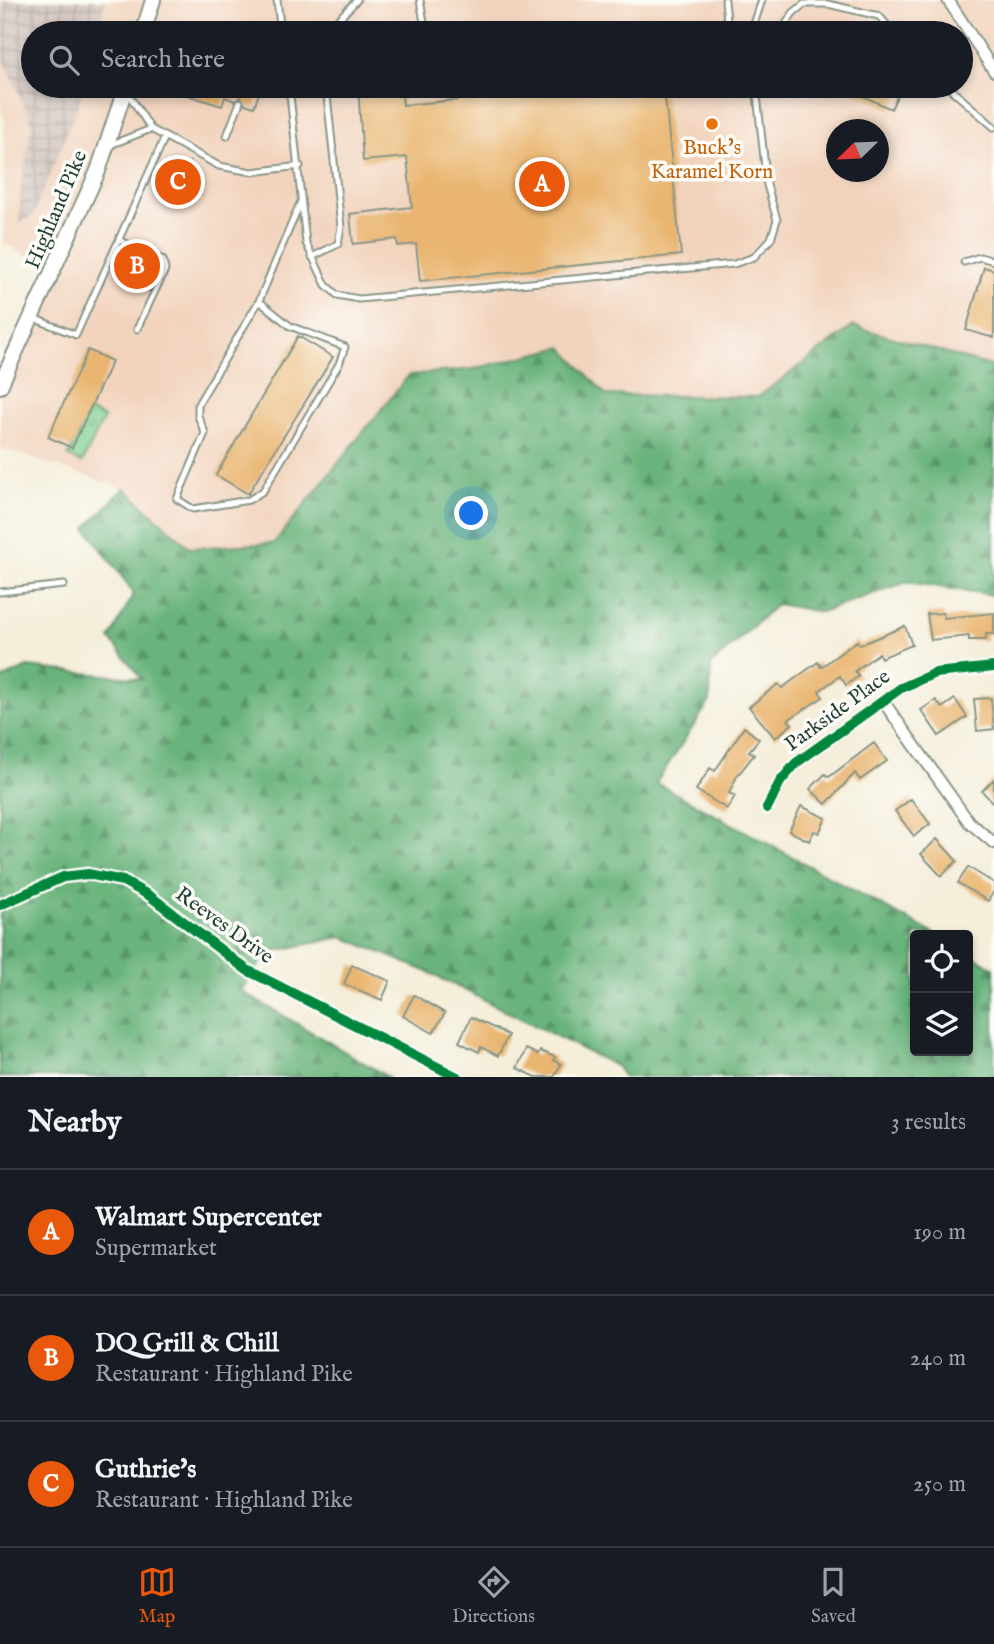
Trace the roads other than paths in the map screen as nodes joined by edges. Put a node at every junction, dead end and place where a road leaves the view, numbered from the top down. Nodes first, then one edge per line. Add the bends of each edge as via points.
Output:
1 (153, 0) edge
2 (277, 0) edge
3 (357, 0) edge
4 (421, 0) edge
5 (725, 0) edge
6 (762, 0) edge
7 (948, 0) edge
8 (147, 21) edge
9 (280, 21) edge
10 (337, 21) edge
11 (424, 21) edge
12 (727, 21) edge
13 (754, 21) edge
14 (788, 21) edge
15 (883, 21) edge
16 (962, 21) edge
17 (973, 39) edge
18 (994, 71) edge
19 (122, 98) edge
20 (133, 98) edge
21 (291, 98) edge
22 (327, 98) edge
23 (757, 98) edge
24 (961, 98) edge
25 (240, 102) dead end
26 (994, 127) edge
27 (151, 129) junction
28 (227, 136) dead end
29 (164, 139) junction
30 (107, 146) junction
31 (300, 166) junction
32 (302, 198) junction
33 (120, 240) junction
34 (312, 257) junction
35 (994, 261) edge
36 (964, 262) dead end
37 (259, 302) junction
38 (33, 318) junction
39 (137, 329) dead end
40 (0, 386) edge
41 (64, 586) dead end
42 (0, 592) edge
43 (994, 667) edge
44 (883, 701) junction
45 (767, 808) dead end
46 (994, 843) edge
47 (0, 905) edge
48 (457, 1077) edge

1 - 8 main road
2 - 9 lane
3 - 10 lane
4 - 11 lane
5 - 12 lane
6 - 13 lane
7 - 16 street
14 - 15 lane via 804,4 828,4
17 - 18 street
19 - 30 main road, Highland Pike
20 - 27 lane
21 - 31 lane
22 - 34 lane via 341,227 338,244
23 - 34 lane via 767,185 777,220 771,239 754,257 734,264 359,299 337,295 326,285
24 - 26 lane
25 - 28 lane
27 - 29 lane
27 - 30 lane
29 - 31 lane via 238,171
29 - 33 lane
30 - 38 main road, Highland Pike
31 - 32 lane
32 - 34 lane via 306,243
32 - 37 lane
33 - 38 lane via 76,335
33 - 39 lane via 163,260 165,270
35 - 36 lane via 980,257
37 - 37 lane via 198,404 205,433 177,499 193,509 249,500 262,491 339,365 345,346 290,326
38 - 40 main road, Highland Pike
41 - 42 lane
43 - 44 street, Parkside Place via 935,673
44 - 45 street, Parkside Place via 796,763
44 - 46 street via 970,822
47 - 48 street, Reeves Drive via 63,877 89,874 123,881 150,896 247,970

